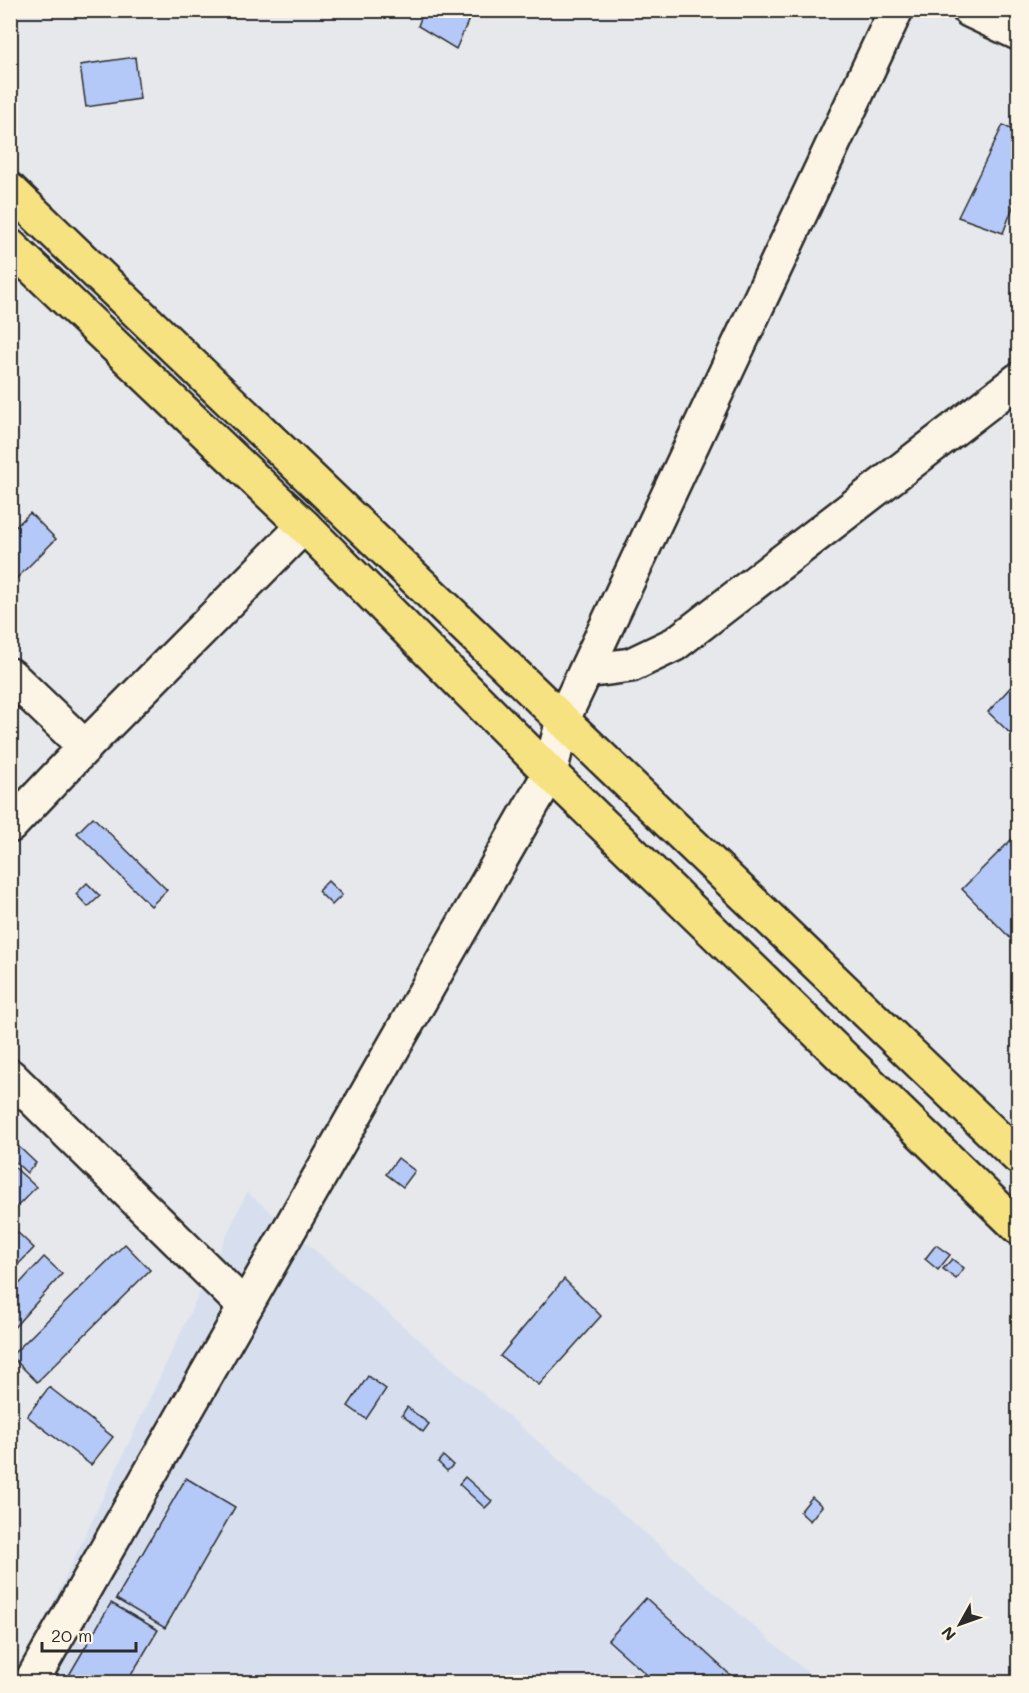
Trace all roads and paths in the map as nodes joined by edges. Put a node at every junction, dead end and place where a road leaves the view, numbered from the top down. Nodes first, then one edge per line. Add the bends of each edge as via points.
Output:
1 (896, 10) edge
2 (969, 10) edge
3 (1018, 33) edge
4 (10, 190) edge
5 (10, 246) edge
6 (1018, 380) edge
7 (304, 526) junction
8 (586, 671) junction
9 (10, 675) edge
10 (563, 719) junction
11 (85, 747) junction
12 (550, 773) junction
13 (10, 826) edge
14 (10, 1076) edge
15 (1018, 1157) edge
16 (1018, 1227) edge
17 (245, 1307) junction
18 (31, 1683) edge

1 - 8 street
2 - 3 street
4 - 10 main road
5 - 7 main road
6 - 8 street via 675,644 631,666
7 - 11 street
7 - 12 main road
8 - 10 street
9 - 11 street
10 - 12 street
10 - 15 main road
11 - 13 street
12 - 16 main road
12 - 17 street
14 - 17 street
17 - 18 street

